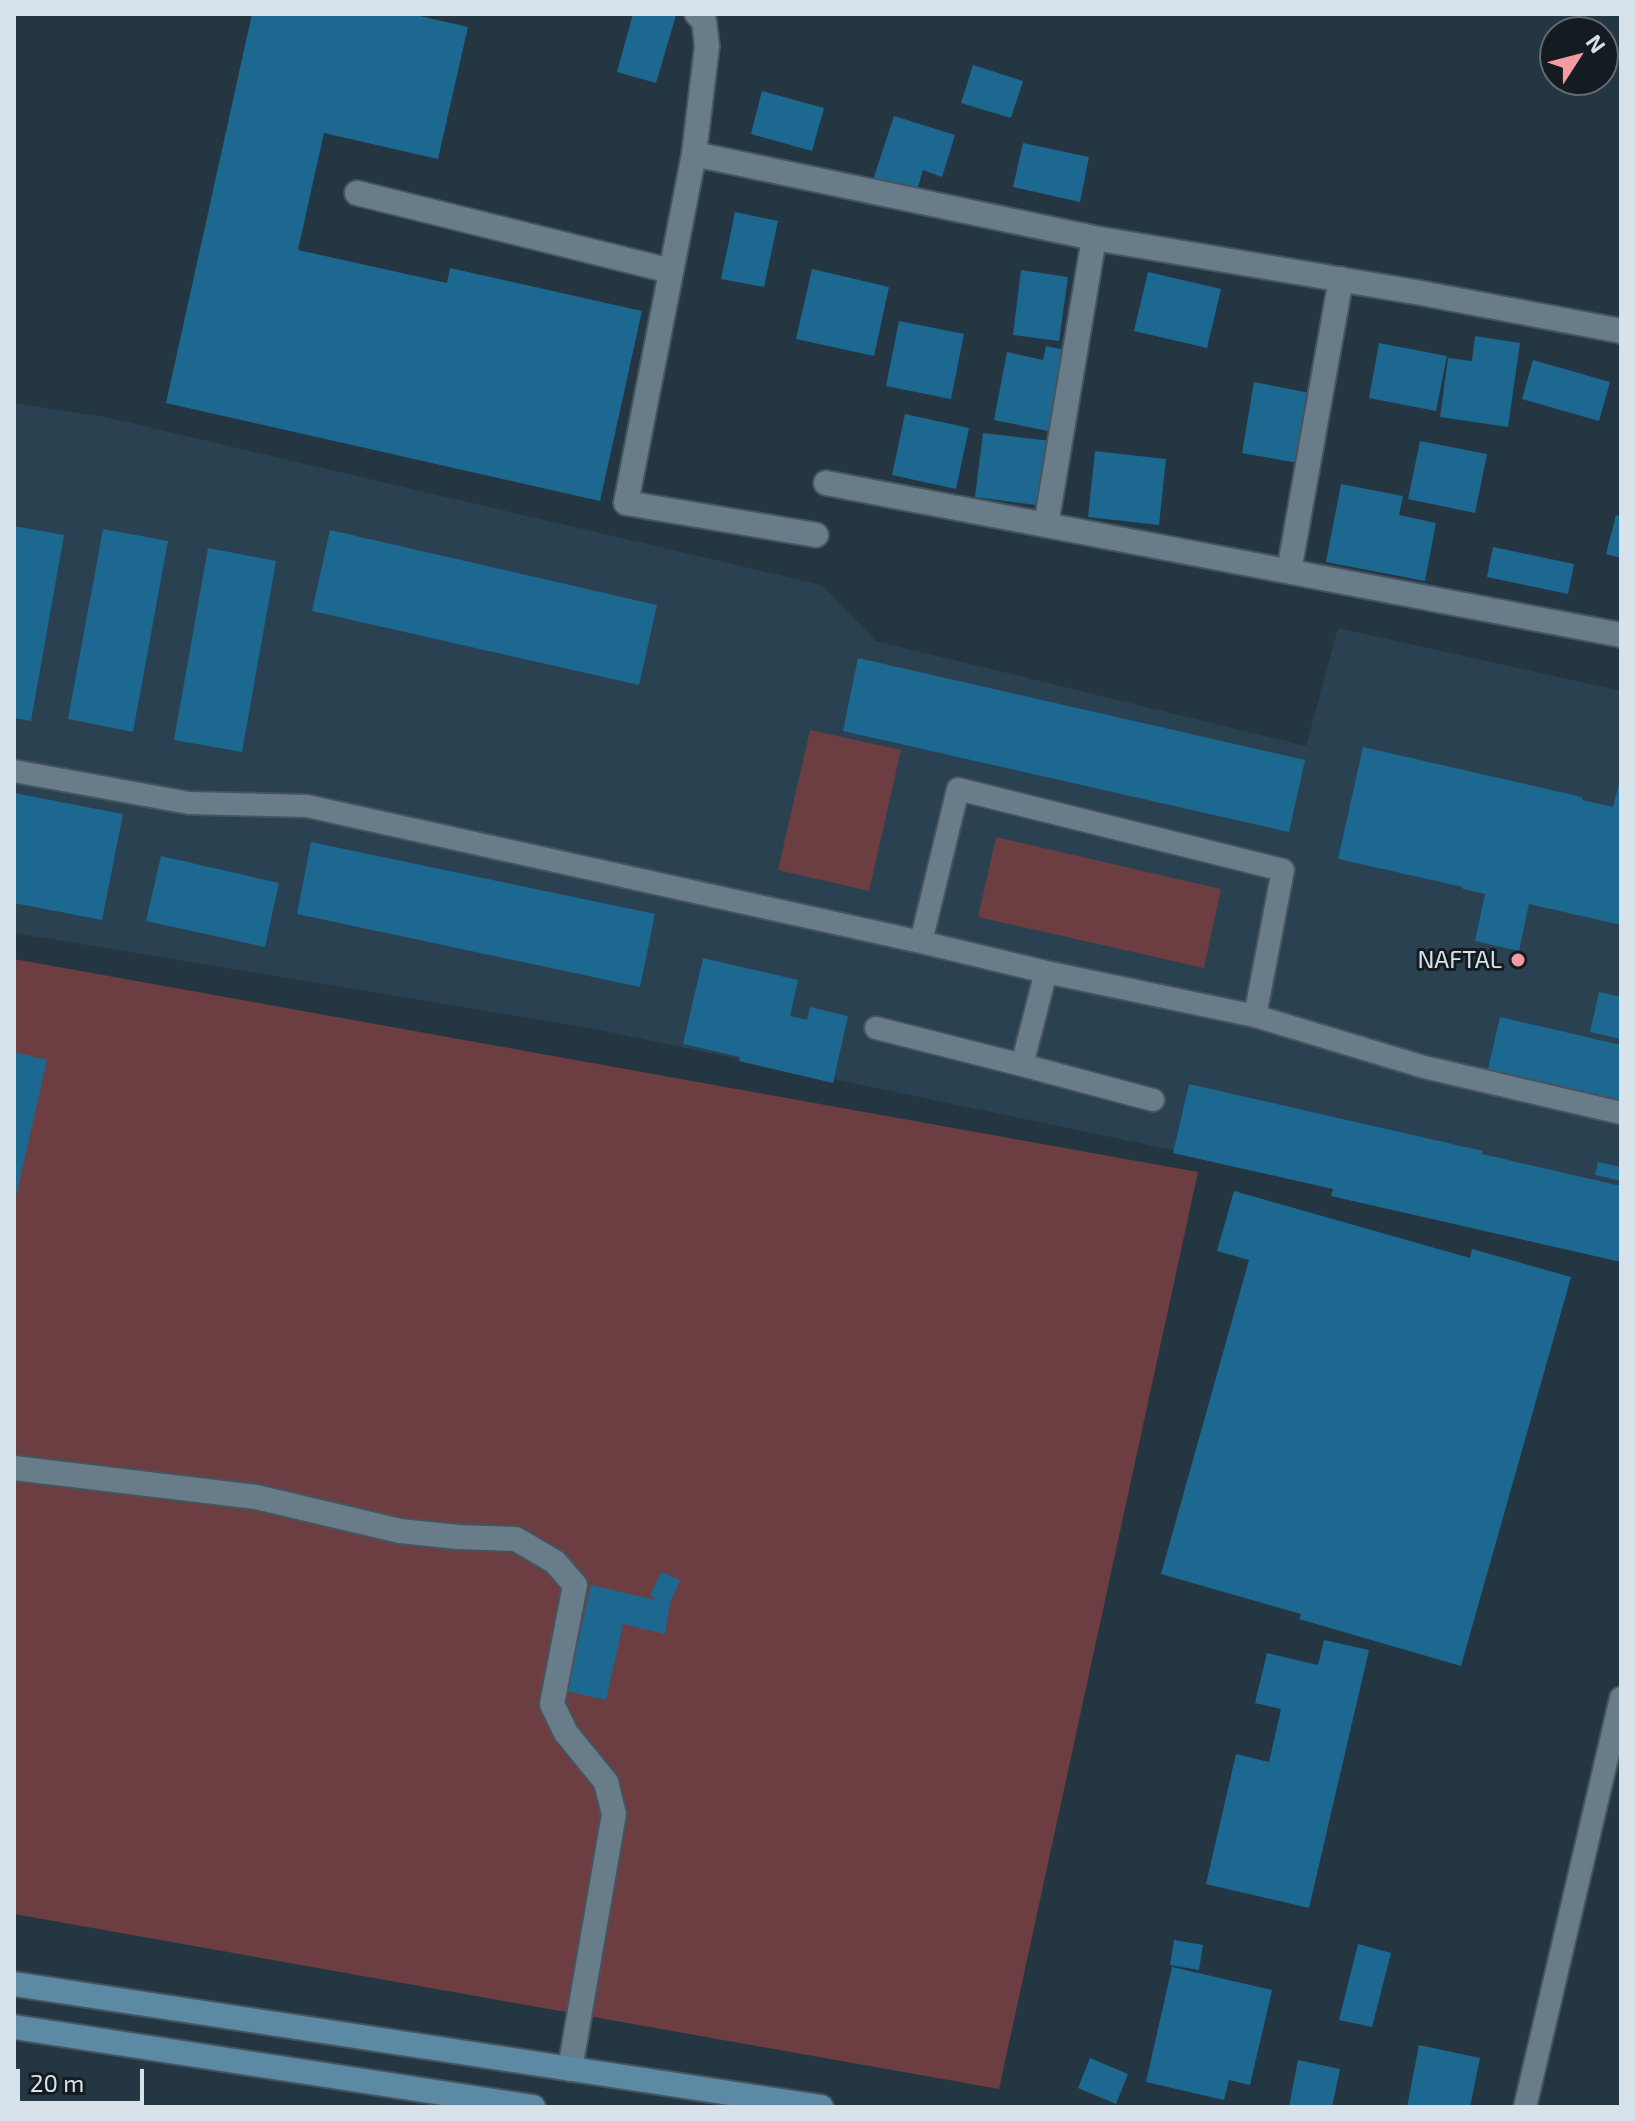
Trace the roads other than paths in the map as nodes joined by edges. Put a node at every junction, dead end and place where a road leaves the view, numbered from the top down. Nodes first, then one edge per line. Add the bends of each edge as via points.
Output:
1 (697, 14) edge
2 (694, 154) junction
3 (357, 193) dead end
4 (1094, 238) junction
5 (671, 271) junction
6 (1341, 279) junction
7 (1621, 331) edge
8 (826, 483) dead end
9 (1046, 525) junction
10 (816, 535) dead end
11 (1289, 571) junction
12 (1621, 635) edge
13 (14, 771) edge
14 (921, 942) junction
15 (1046, 972) junction
16 (1255, 1016) junction
17 (876, 1028) dead end
18 (1022, 1065) junction
19 (1153, 1100) dead end
20 (1621, 1113) edge
21 (14, 1468) edge
22 (1621, 1698) edge
23 (14, 1984) edge
24 (14, 2027) edge
25 (570, 2069) junction
26 (533, 2107) edge
27 (821, 2107) edge
28 (1525, 2107) edge

1 - 2 street via 704,21 707,46
2 - 4 street
2 - 5 street
3 - 5 street
4 - 6 street
4 - 9 street
5 - 10 street via 626,503
6 - 7 street
6 - 11 street
8 - 9 street
9 - 11 street
11 - 12 street
13 - 14 lane via 189,803 307,806
14 - 15 lane
14 - 16 lane via 958,789 1283,870
15 - 16 lane
15 - 18 lane
16 - 20 lane via 1424,1067
17 - 18 lane
18 - 19 lane
21 - 25 street via 256,1497 400,1531 516,1539 555,1562 575,1585 552,1704 566,1733 606,1782 614,1814
22 - 28 lane
23 - 25 street
24 - 26 street
25 - 27 street

